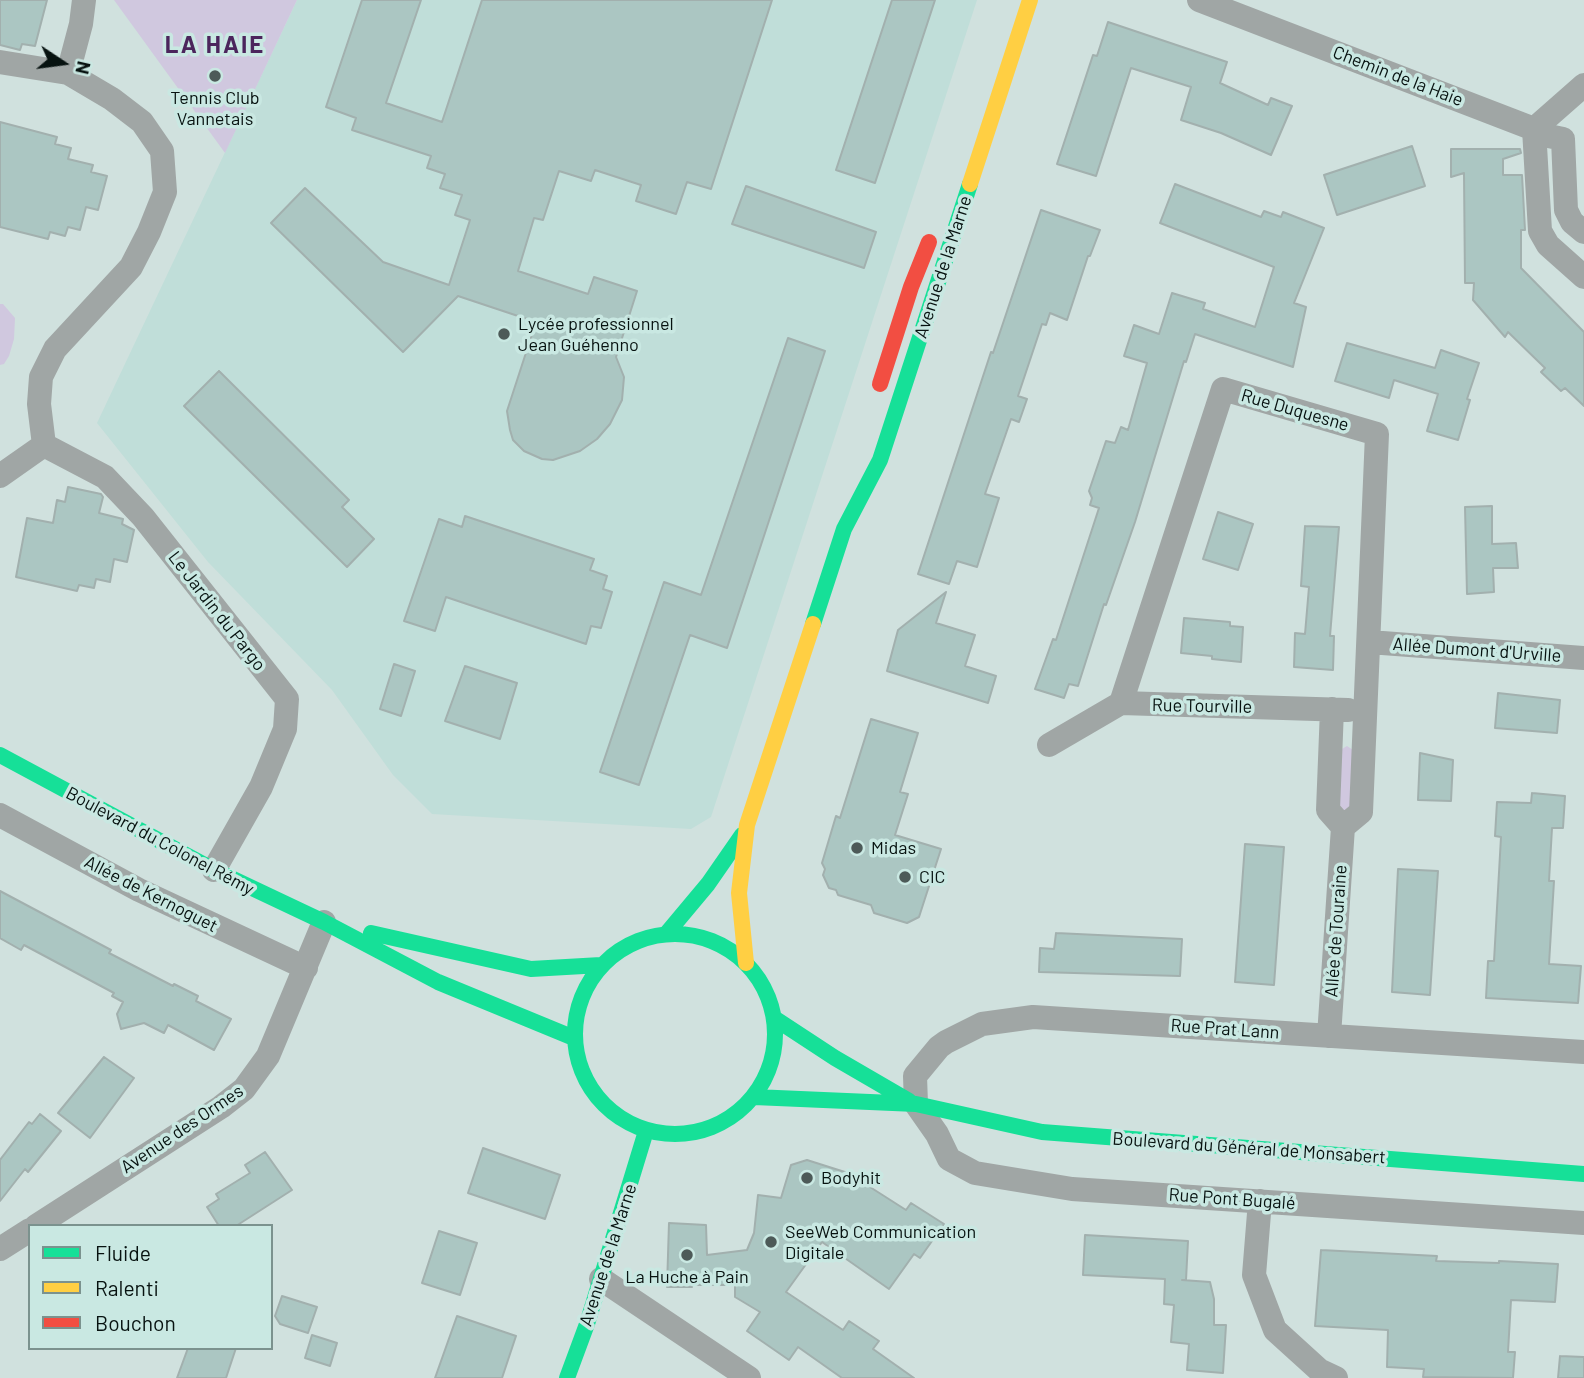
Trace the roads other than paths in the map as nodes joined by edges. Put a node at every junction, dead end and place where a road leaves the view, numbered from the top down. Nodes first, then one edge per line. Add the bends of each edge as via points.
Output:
1 (84, 0) edge
2 (1030, 0) edge
3 (1199, 0) edge
4 (0, 62) edge
5 (68, 73) junction
6 (1584, 85) edge
7 (1534, 131) junction
8 (936, 221) dead end
9 (1584, 232) edge
10 (1584, 277) edge
11 (876, 398) dead end
12 (44, 445) junction
13 (0, 476) edge
14 (852, 479) dead end
15 (844, 529) junction
16 (1369, 642) junction
17 (1584, 658) edge
18 (1121, 704) junction
19 (1332, 709) junction
20 (1366, 711) junction
21 (1049, 745) dead end
22 (0, 755) edge
23 (0, 815) edge
24 (747, 825) junction
25 (1343, 827) junction
26 (214, 870) junction
27 (324, 922) junction
28 (667, 933) junction
29 (746, 963) junction
30 (601, 965) junction
31 (306, 968) junction
32 (774, 1018) junction
33 (1329, 1036) junction
34 (574, 1038) junction
35 (1584, 1052) edge
36 (754, 1097) junction
37 (916, 1104) junction
38 (646, 1130) junction
39 (1584, 1174) edge
40 (1260, 1201) junction
41 (1584, 1223) edge
42 (39, 1224) edge
43 (28, 1231) edge
44 (0, 1249) edge
45 (601, 1279) junction
46 (567, 1378) edge
47 (749, 1378) edge
48 (1336, 1378) edge

1 - 5 street
2 - 15 main road, Avenue de la Marne via 880,460
3 - 7 street, Chemin de la Haie
4 - 5 street
5 - 12 street via 142,122 162,151 165,192 131,267 55,349 41,377
6 - 7 street
7 - 9 street, Chemin de la Haie via 1563,139 1566,210
7 - 10 street via 1540,230 1548,245
8 - 11 main road, Avenue de la Marne
12 - 13 street
12 - 26 street, Le Jardin du Pargo via 105,477 143,517 287,699 285,729 261,787
14 - 15 main road, Avenue de la Marne
15 - 24 main road, Avenue de la Marne
16 - 17 street, Allée Dumont d'Urville
16 - 18 street, Rue Duquesne via 1377,434 1223,389
16 - 20 street, Rue Duquesne
18 - 19 street, Rue Tourville
18 - 21 street
19 - 20 street, Rue Tourville
19 - 25 street via 1328,810
20 - 25 street via 1361,813
22 - 26 main road, Boulevard du Colonel Rémy
23 - 31 street, Allée de Kernoguet via 139,890
24 - 28 main road, Avenue de la Marne via 724,864
24 - 29 main road, Avenue de la Marne via 739,893
25 - 33 street, Allée de Touraine
26 - 27 main road, Boulevard du Colonel Rémy
27 - 30 main road, Boulevard du Colonel Rémy via 531,969
27 - 31 street, Avenue des Ormes
27 - 34 main road, Boulevard du Colonel Rémy via 438,982
28 - 29 main road via 696,935 723,946
28 - 30 main road via 629,944
29 - 32 main road via 765,989
30 - 34 main road via 586,987
31 - 42 street, Avenue des Ormes via 268,1056 244,1089
32 - 36 main road via 775,1046 768,1073
32 - 37 main road, Boulevard du Général de Monsabert
33 - 35 street, Rue Prat Lann
33 - 37 street, Rue Prat Lann via 1033,1017 982,1024 946,1042 915,1076
34 - 38 main road via 580,1069 595,1096 618,1117
36 - 37 main road, Boulevard du Général de Monsabert
36 - 38 main road via 732,1117 705,1130 676,1135
37 - 39 main road, Boulevard du Général de Monsabert via 1042,1132
37 - 40 street, Rue Pont Bugalé via 949,1159 975,1173 1072,1189
38 - 45 main road, Avenue de la Marne
40 - 41 street, Rue Pont Bugalé
40 - 48 street via 1254,1276 1275,1330 1319,1370
43 - 44 street
45 - 46 main road, Avenue de la Marne
45 - 47 street

